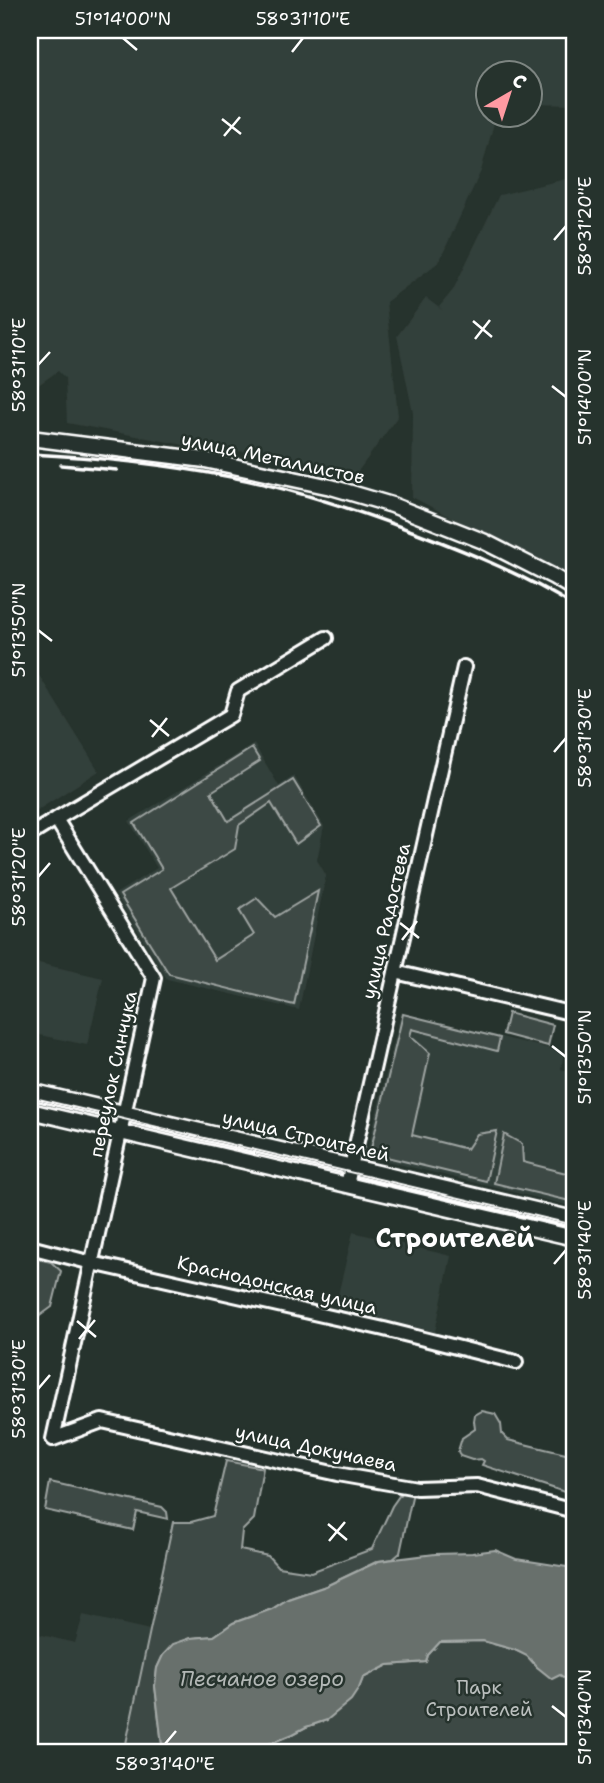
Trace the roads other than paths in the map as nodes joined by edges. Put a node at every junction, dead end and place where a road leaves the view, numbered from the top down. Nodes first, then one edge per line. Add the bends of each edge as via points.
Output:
1 (30, 438) edge
2 (574, 589) edge
3 (326, 638) dead end
4 (464, 667) dead end
5 (56, 819) junction
6 (30, 835) edge
7 (395, 972) junction
8 (574, 1014) edge
9 (30, 1091) edge
10 (30, 1111) edge
11 (124, 1113) junction
12 (120, 1132) junction
13 (351, 1166) junction
14 (347, 1185) junction
15 (573, 1219) edge
16 (571, 1237) edge
17 (30, 1247) edge
18 (92, 1263) junction
19 (516, 1362) dead end
20 (52, 1439) joint
21 (574, 1511) edge

1 - 2 main road, улица Металлистов via 205,460 331,487 483,541
3 - 5 street via 238,691 231,715
4 - 7 street, улица Радостева
5 - 6 street
5 - 11 street, переулок Синчука via 154,978
7 - 8 street
7 - 13 street, улица Радостева
9 - 11 main road, улица Строителей
10 - 12 main road, улица Строителей
11 - 12 street, переулок Синчука
11 - 13 main road, улица Строителей
12 - 14 main road, улица Строителей
12 - 18 street, переулок Синчука
13 - 14 street, улица Радостева
13 - 15 main road, улица Строителей
14 - 16 main road, улица Строителей
15 - 16 street
17 - 18 street, Краснодонская улица
18 - 19 street, Краснодонская улица
18 - 20 street, переулок Синчука
20 - 21 street, улица Докучаева via 103,1421 337,1474 417,1488 477,1486

